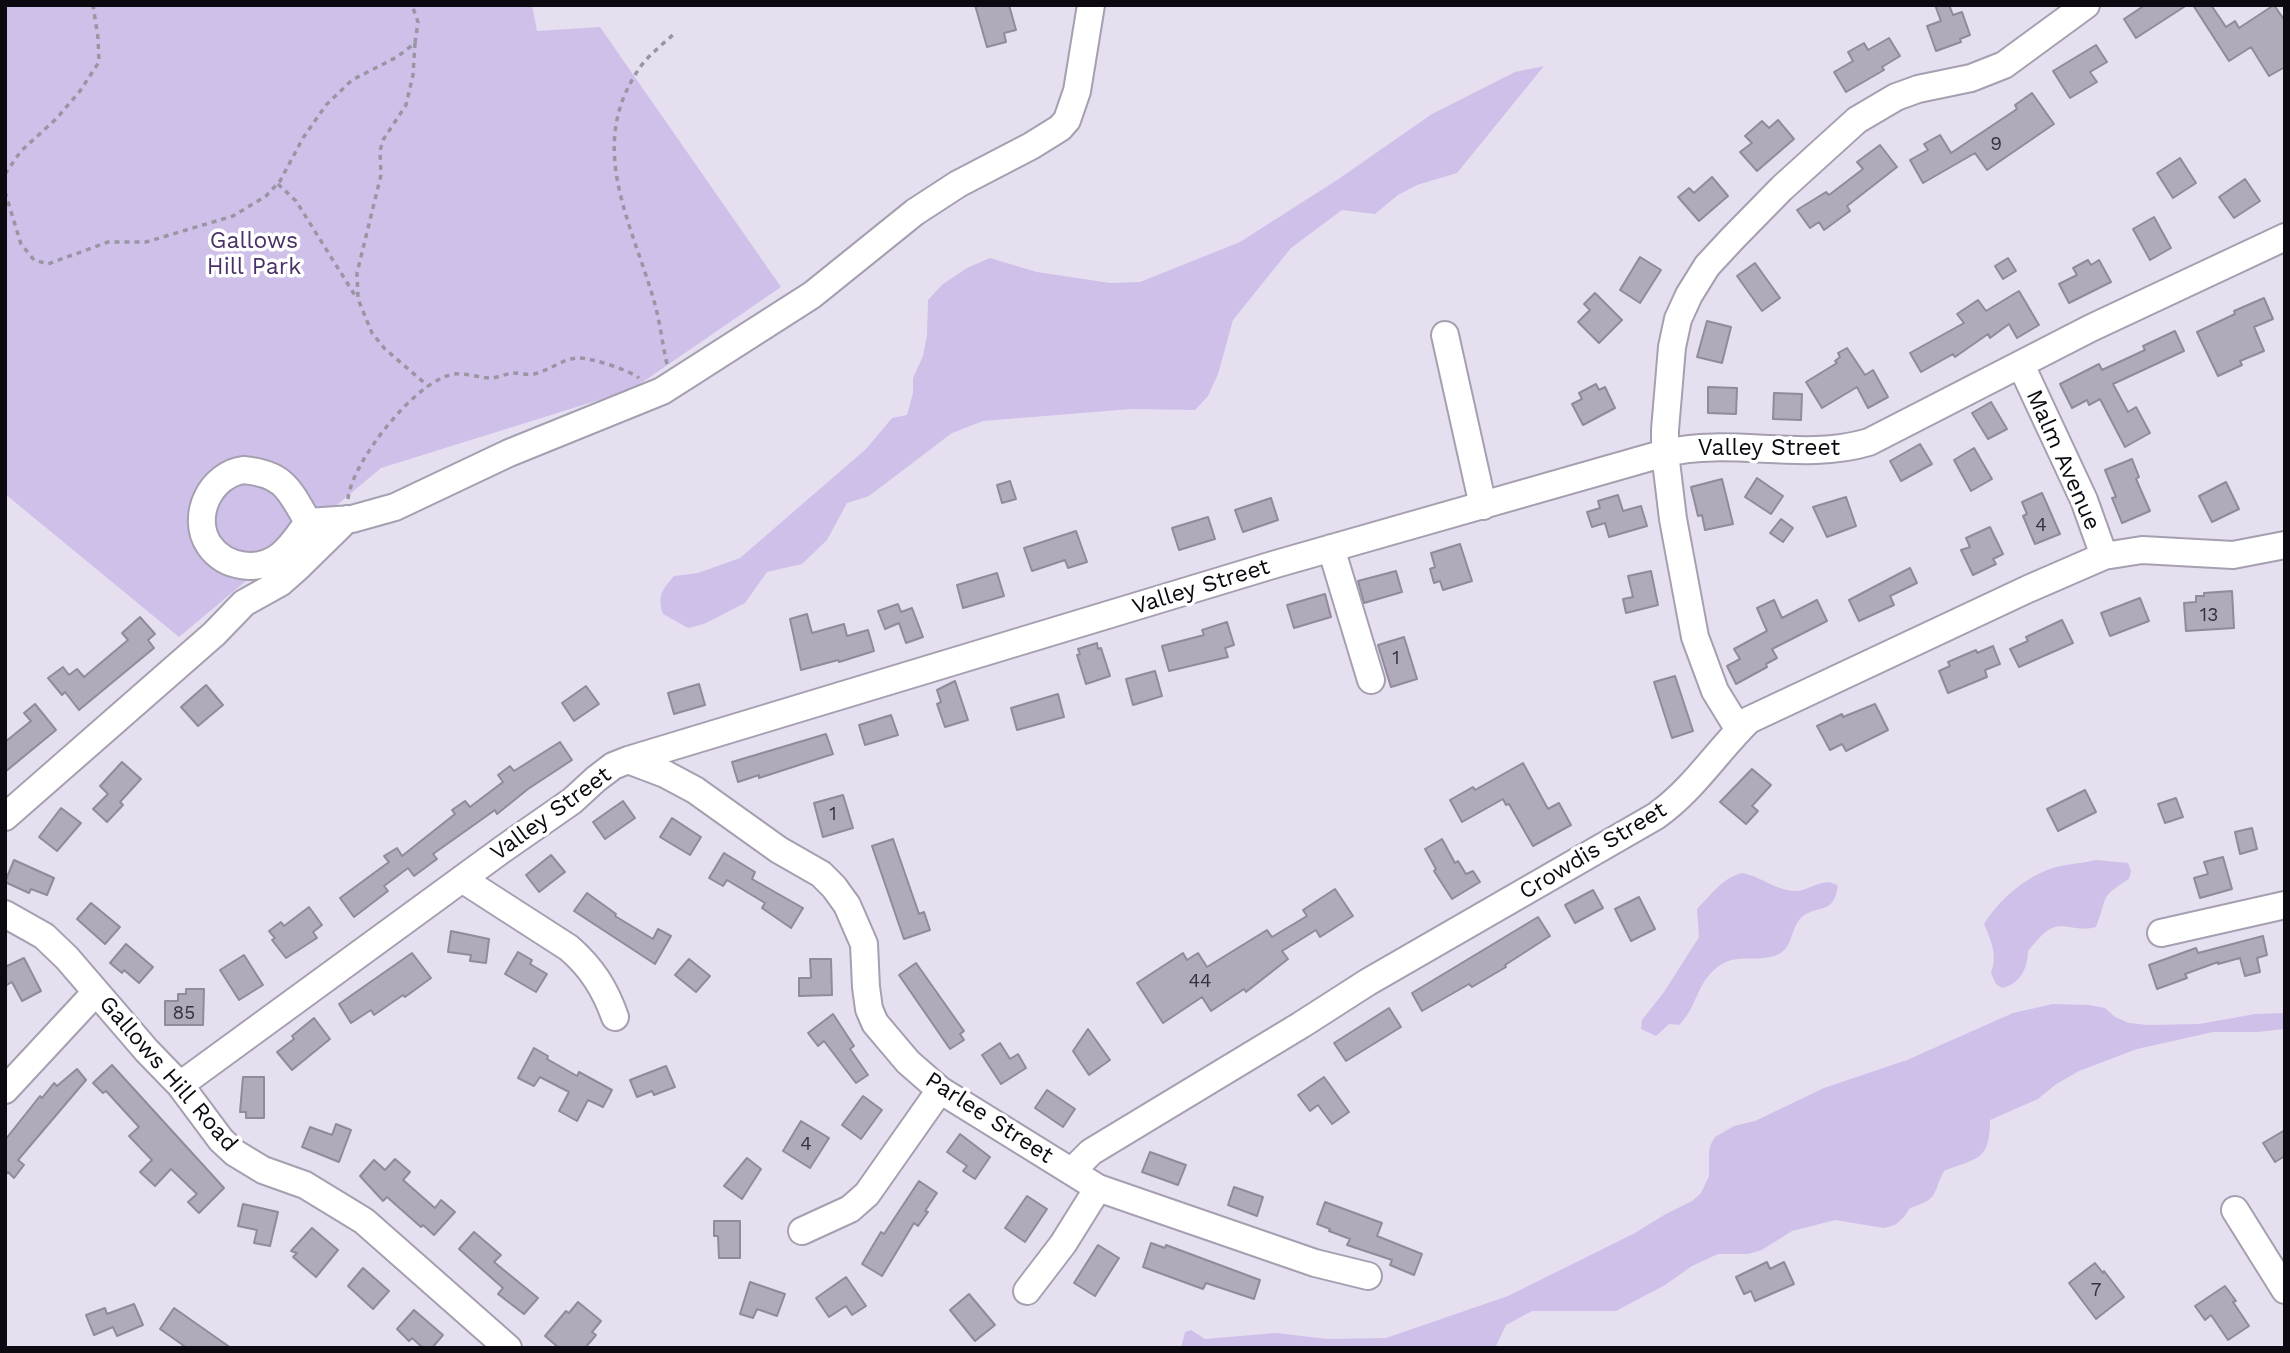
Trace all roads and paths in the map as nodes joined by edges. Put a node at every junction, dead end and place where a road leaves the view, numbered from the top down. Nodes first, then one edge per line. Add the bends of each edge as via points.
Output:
1 (93, 5) edge
2 (412, 5) edge
3 (1091, 5) edge
4 (2087, 5) edge
5 (675, 33) dead end
6 (415, 43) junction
7 (5, 174) edge
8 (278, 184) junction
9 (5, 191) edge
10 (2285, 237) edge
11 (358, 299) junction
12 (1445, 335) dead end
13 (2021, 365) junction
14 (428, 386) junction
15 (667, 388) junction
16 (1665, 453) junction
17 (1483, 506) junction
18 (349, 519) junction
19 (308, 522) dead end
20 (2285, 545) edge
21 (1331, 548) junction
22 (2104, 556) junction
23 (1371, 680) dead end
24 (1739, 730) junction
25 (628, 760) junction
26 (5, 817) edge
27 (462, 879) junction
28 (2285, 905) edge
29 (5, 914) edge
30 (2161, 933) dead end
31 (96, 992) junction
32 (615, 1017) dead end
33 (180, 1086) junction
34 (5, 1090) edge
35 (940, 1090) junction
36 (1072, 1171) junction
37 (1098, 1188) junction
38 (2235, 1210) dead end
39 (802, 1231) dead end
40 (1368, 1276) dead end
41 (2285, 1290) edge
42 (1027, 1291) dead end
43 (493, 1343) edge

1 - 7 path via 99,62 80,91 21,151
2 - 6 path via 418,22
3 - 15 street via 1077,92 1060,128 915,212 812,295
4 - 16 street via 2004,65 1896,97 1857,120 1731,239 1707,266 1678,319 1669,372
5 - 15 path via 644,62 622,102 614,135 620,202 654,302
6 - 8 path via 352,80 326,105
6 - 11 path via 406,105 380,151 381,175 357,273
8 - 9 path via 233,216 146,242 108,242 48,264 34,260 21,244
8 - 11 path via 296,201
10 - 13 street, Valley Street
11 - 14 path via 372,333
12 - 17 street
13 - 16 street, Valley Street via 1853,447 1817,451 1732,446
13 - 22 street, Malm Avenue via 2084,500
14 - 15 path via 453,374 491,378 534,374 580,358 632,372
14 - 18 path via 372,447 354,476 348,497
15 - 18 street via 509,453 395,507
16 - 17 street, Valley Street
16 - 24 street via 1695,637 1715,691
17 - 21 street, Valley Street
18 - 19 street
18 - 26 street via 280,583 244,603
20 - 22 street, Crowdis Street via 2233,555 2142,550
21 - 23 street
21 - 25 street, Valley Street
22 - 24 street, Crowdis Street via 1774,708
24 - 36 street, Crowdis Street via 1692,786 1656,816 1368,982 1091,1152
25 - 27 street, Valley Street via 604,772 572,801
25 - 35 street, Parlee Street via 695,790 834,887 848,905 864,944 869,1009 875,1023 902,1056
27 - 32 street via 581,958 601,984
27 - 33 street, Valley Street
28 - 30 street
29 - 31 street, Gallows Hill Road via 44,936
31 - 33 street, Gallows Hill Road
31 - 34 street
33 - 43 street, Gallows Hill Road via 235,1153 262,1170 315,1190 363,1221
35 - 36 street, Parlee Street
35 - 39 street via 867,1194 850,1209
36 - 37 street, Parlee Street
37 - 40 street, Parlee Street via 1315,1263
37 - 42 street
38 - 41 street

